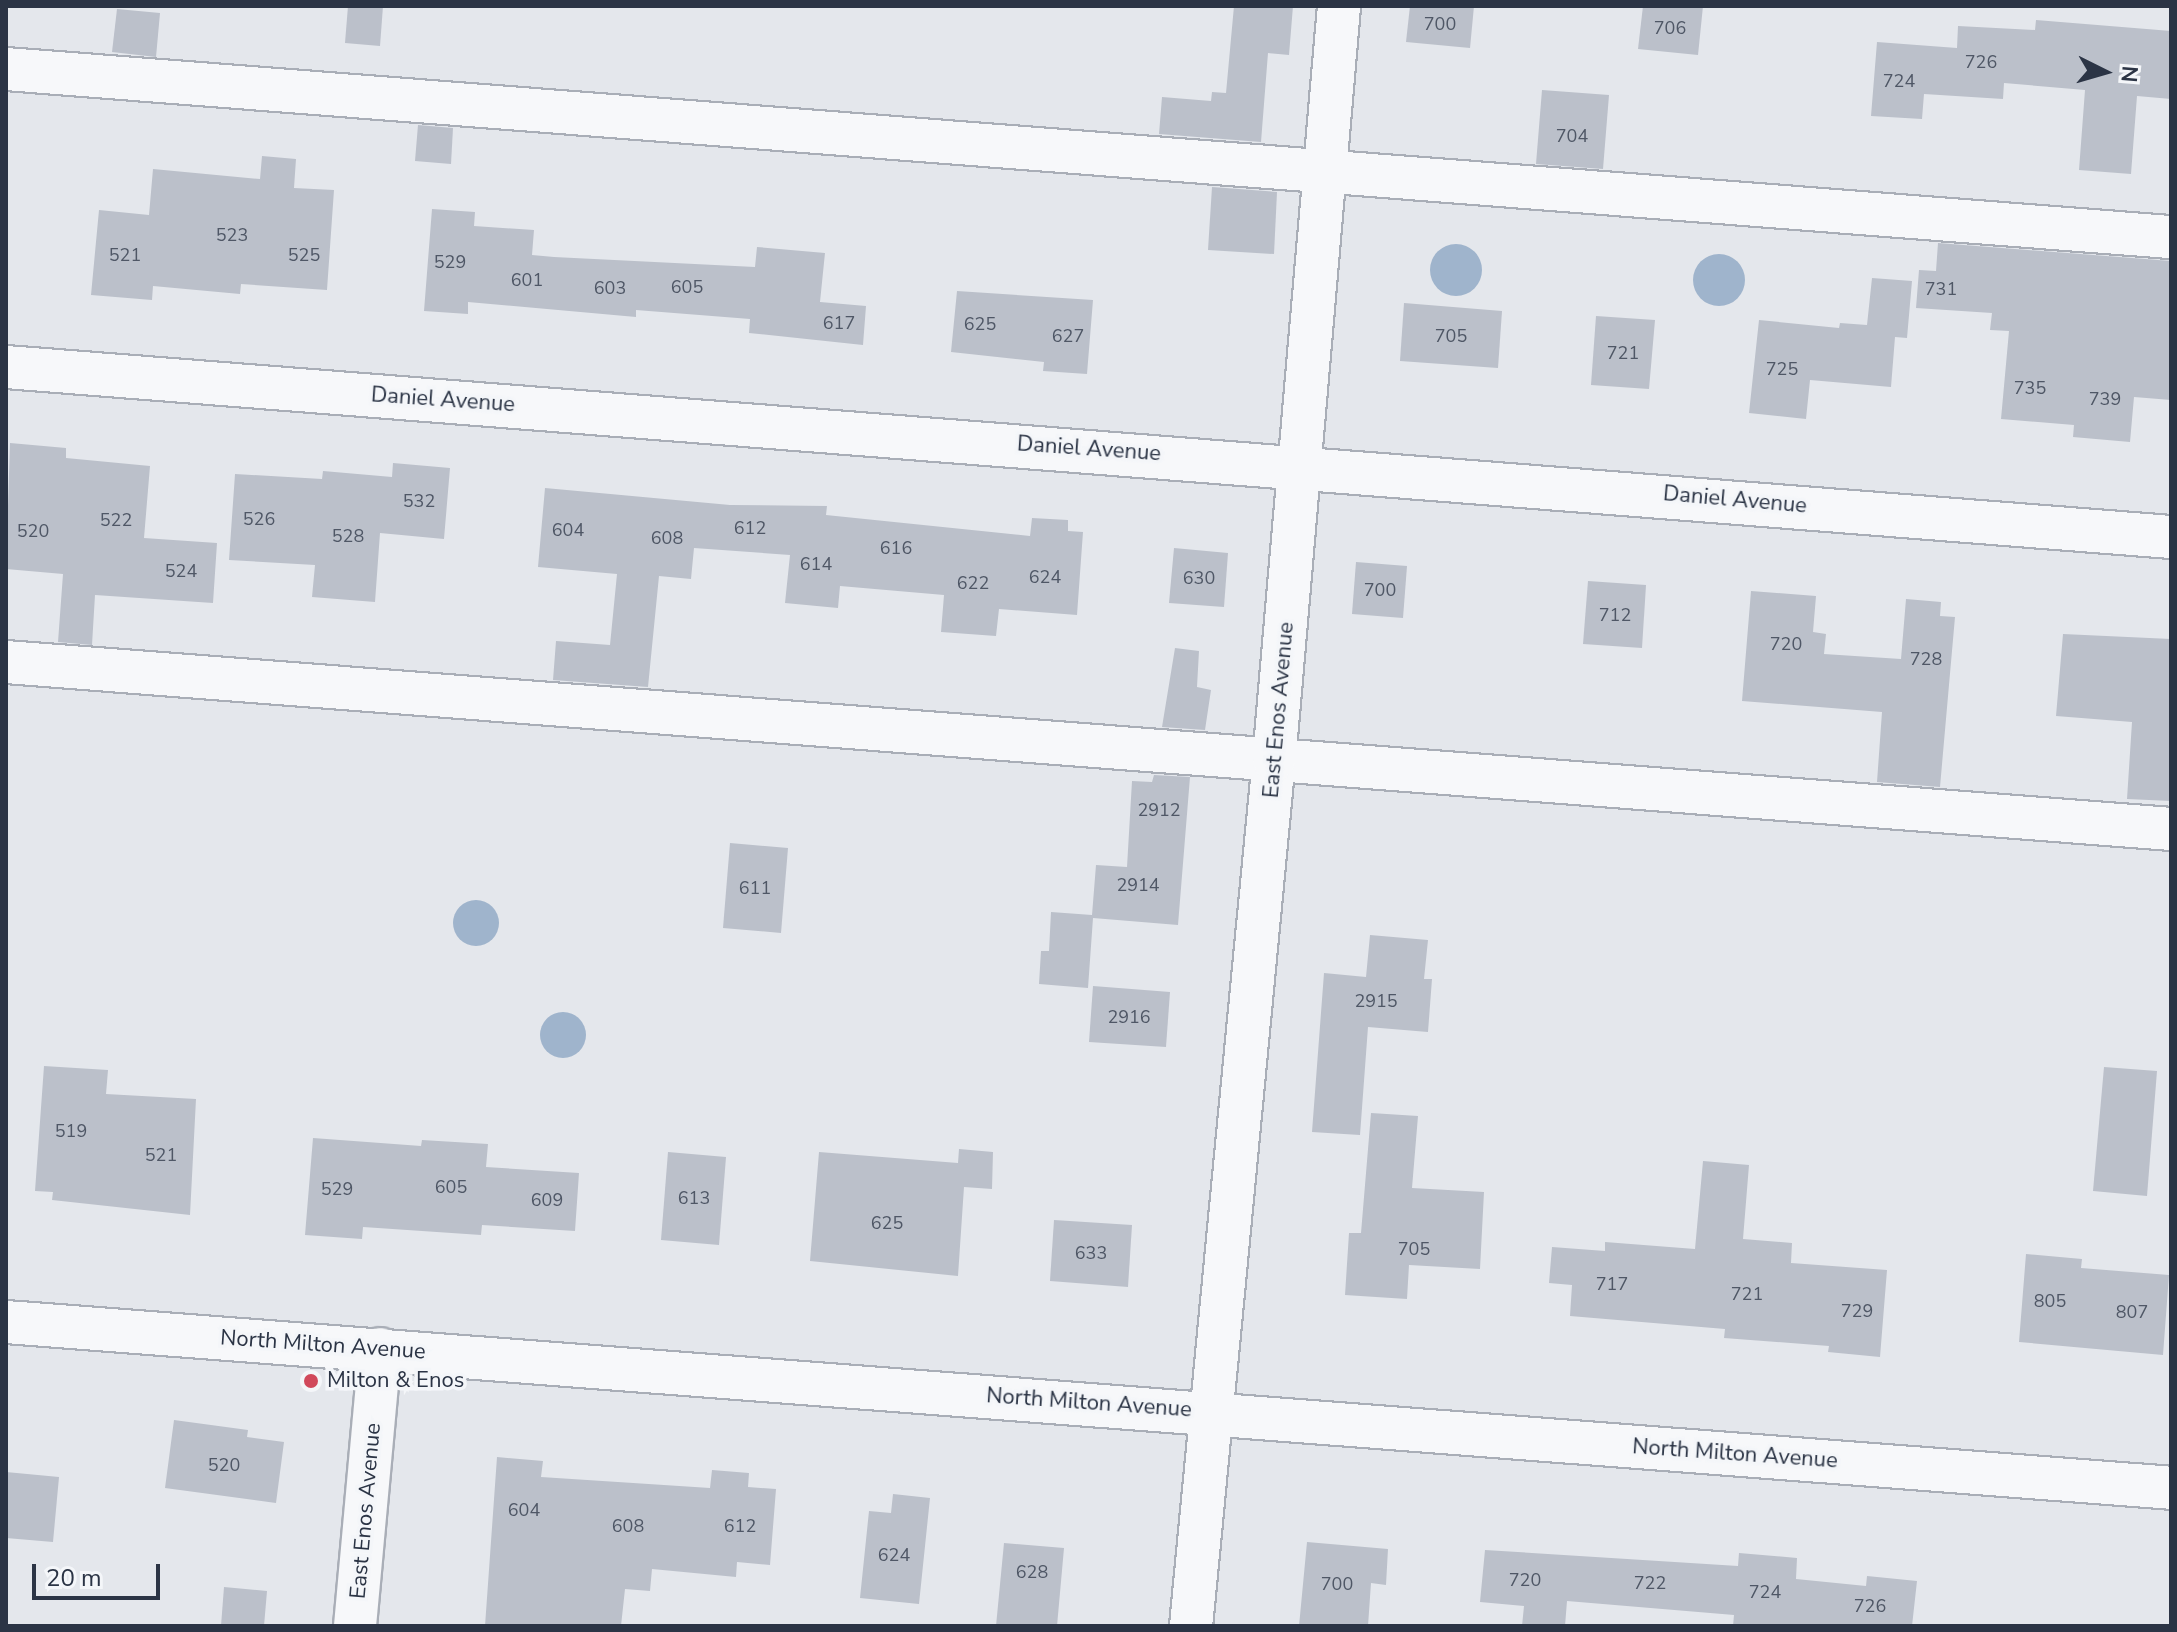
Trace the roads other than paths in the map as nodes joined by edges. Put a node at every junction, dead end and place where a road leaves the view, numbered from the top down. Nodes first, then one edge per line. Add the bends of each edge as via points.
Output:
1 (1339, 6) edge
2 (6, 69) edge
3 (1326, 170) junction
4 (2171, 237) edge
5 (6, 367) edge
6 (1299, 465) junction
7 (2171, 537) edge
8 (6, 662) edge
9 (1274, 760) junction
10 (2171, 829) edge
11 (6, 1322) edge
12 (380, 1349) junction
13 (1212, 1413) junction
14 (2171, 1488) edge
15 (355, 1626) edge
16 (1191, 1626) edge

1 - 3 street, East Enos Avenue
2 - 3 street
3 - 4 street
3 - 6 street, East Enos Avenue
5 - 6 street, Daniel Avenue
6 - 7 street, Daniel Avenue
6 - 9 street, East Enos Avenue
8 - 9 street
9 - 10 street
9 - 13 street, East Enos Avenue
11 - 12 street, North Milton Avenue
12 - 13 street, North Milton Avenue
12 - 15 street, East Enos Avenue
13 - 14 street, North Milton Avenue
13 - 16 street, East Enos Avenue

